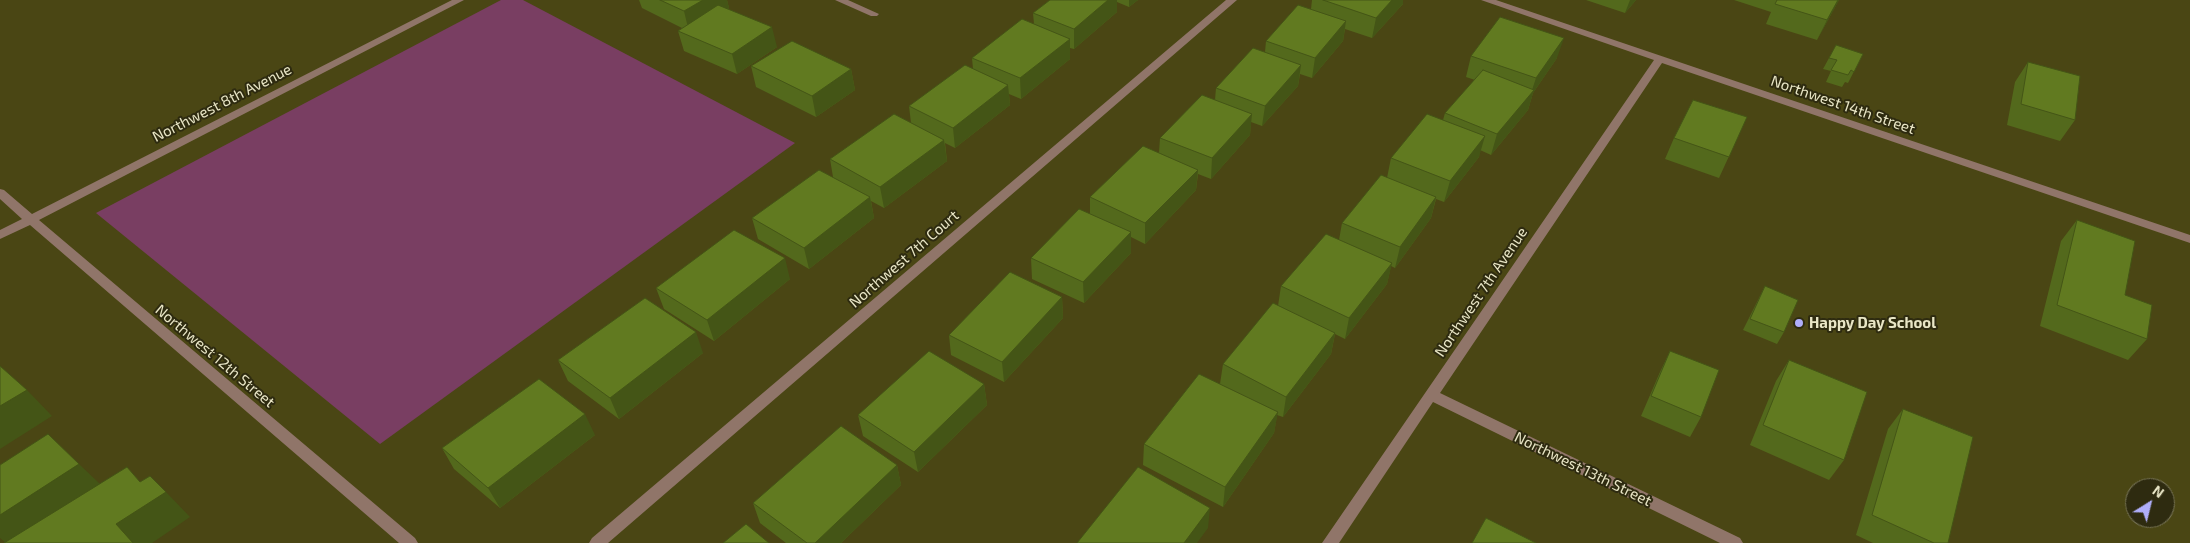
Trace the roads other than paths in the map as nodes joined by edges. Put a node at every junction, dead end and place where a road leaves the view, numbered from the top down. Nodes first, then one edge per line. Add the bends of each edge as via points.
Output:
1 (459, 0) edge
2 (840, 0) edge
3 (1232, 0) edge
4 (1486, 0) edge
5 (874, 14) dead end
6 (1660, 59) junction
7 (0, 193) edge
8 (30, 220) junction
9 (0, 235) edge
10 (2190, 239) edge
11 (1431, 395) junction
12 (410, 543) edge
13 (597, 543) edge
14 (1330, 543) edge
15 (1734, 543) edge

1 - 8 street, Northwest 8th Avenue
2 - 5 street
3 - 13 street, Northwest 7th Court
4 - 6 street, Northwest 14th Street
6 - 10 street, Northwest 14th Street
6 - 11 street, Northwest 7th Avenue
7 - 8 street, Northwest 12th Street
8 - 9 street, Northwest 8th Avenue
8 - 12 street, Northwest 12th Street
11 - 14 street, Northwest 7th Avenue
11 - 15 street, Northwest 13th Street

